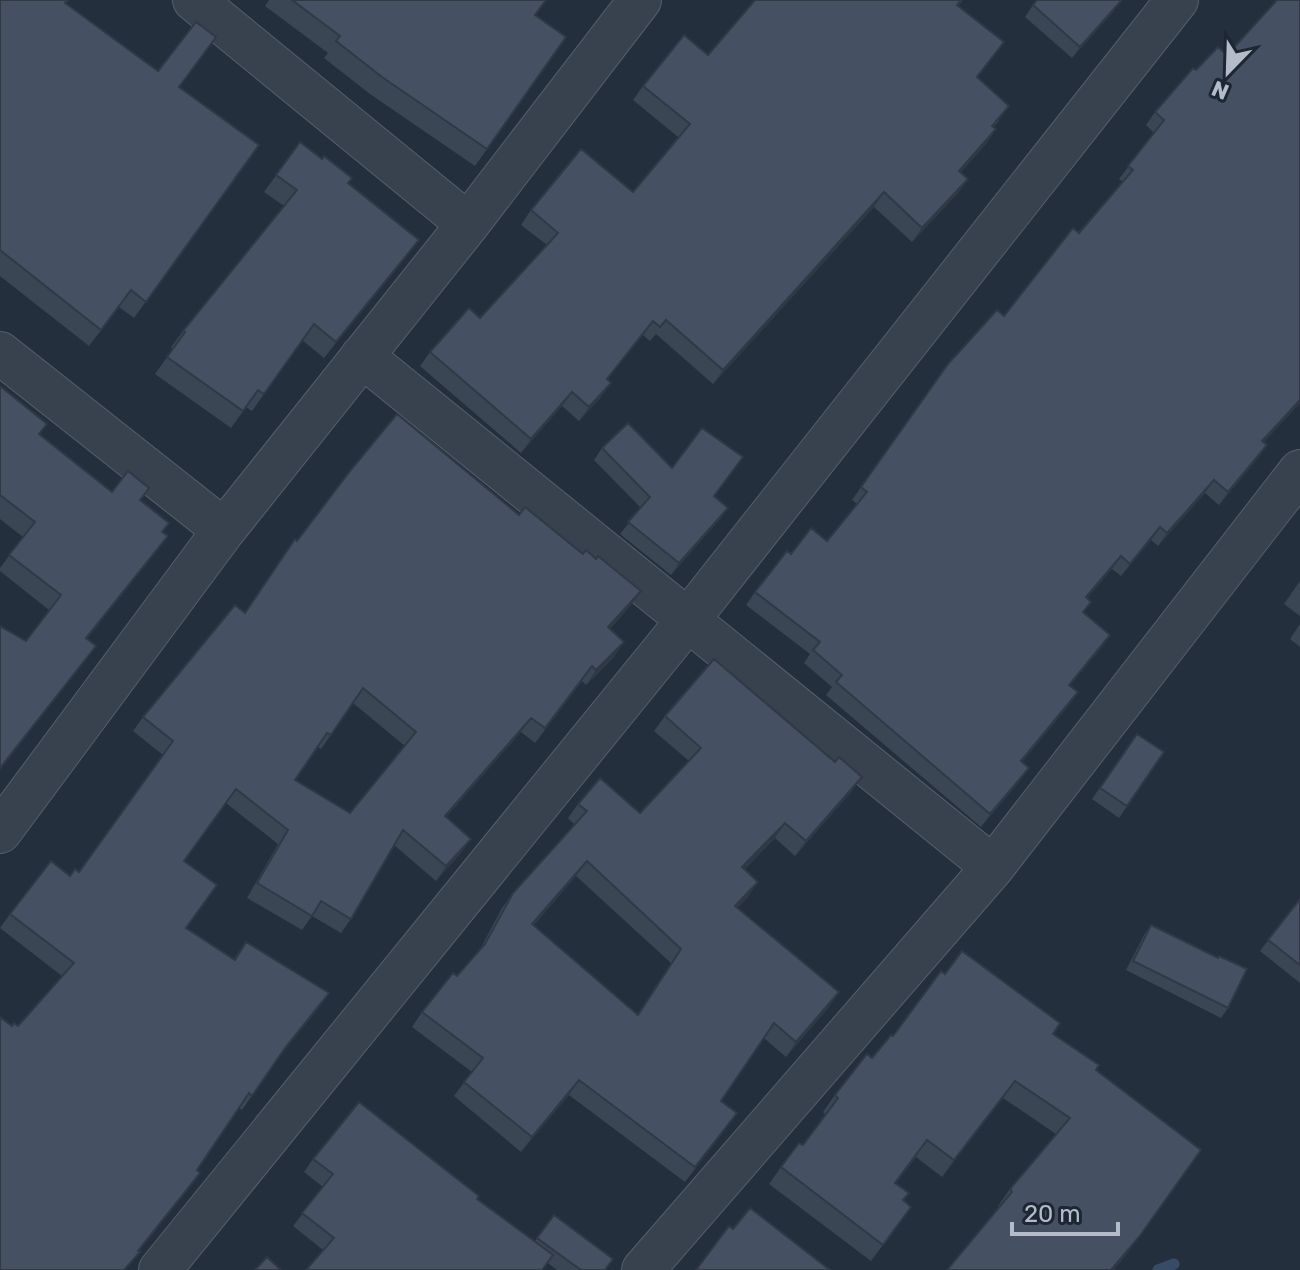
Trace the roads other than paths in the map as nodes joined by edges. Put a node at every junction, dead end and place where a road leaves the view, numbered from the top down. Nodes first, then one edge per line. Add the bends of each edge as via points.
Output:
1 (194, 0) edge
2 (640, 0) edge
3 (1177, 0) edge
4 (468, 224) junction
5 (0, 353) edge
6 (362, 356) junction
7 (1300, 471) edge
8 (224, 530) junction
9 (687, 621) junction
10 (0, 832) edge
11 (993, 867) junction
12 (160, 1270) edge
13 (643, 1270) edge

1 - 4 street
2 - 4 street
3 - 9 street
4 - 6 street
5 - 8 street
6 - 8 street
6 - 9 street
7 - 11 street
8 - 10 street
9 - 11 street
9 - 12 street
11 - 13 street

